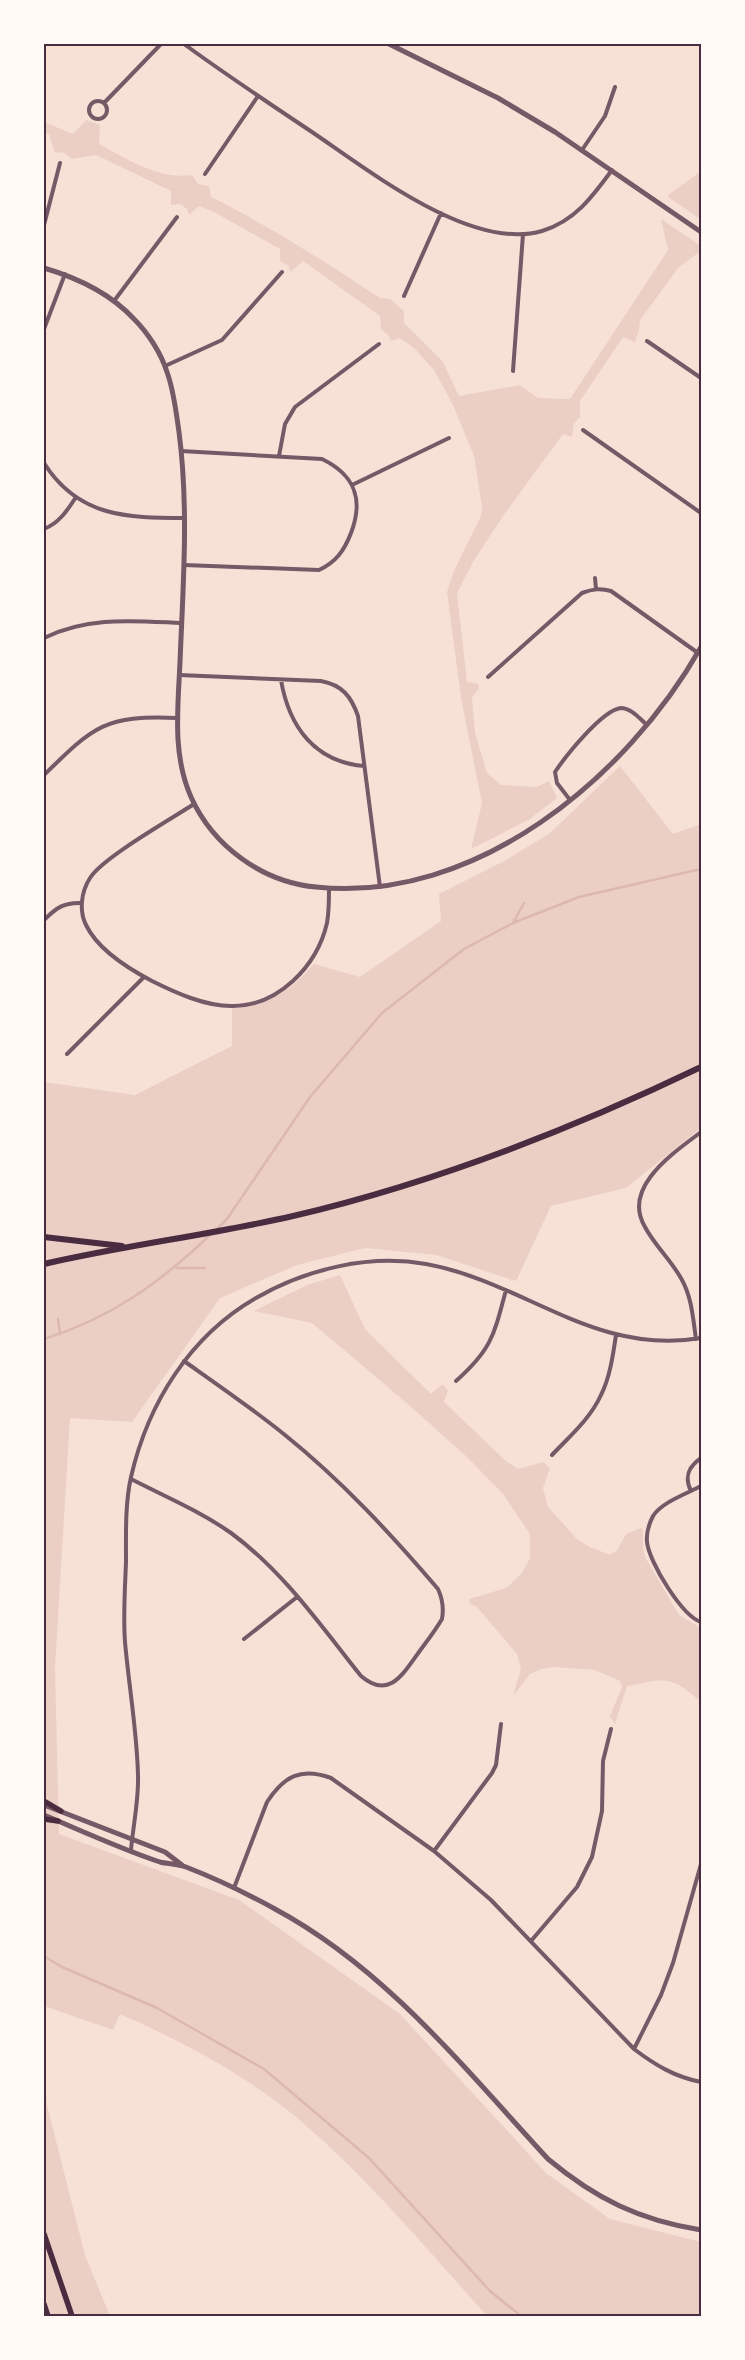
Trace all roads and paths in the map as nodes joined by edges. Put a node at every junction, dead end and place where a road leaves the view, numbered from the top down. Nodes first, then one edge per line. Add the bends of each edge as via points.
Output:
1 (161, 44) edge
2 (184, 44) edge
3 (389, 44) edge
4 (616, 87) dead end
5 (258, 96) junction
6 (104, 103) junction
7 (582, 150) junction
8 (60, 163) dead end
9 (612, 170) junction
10 (205, 174) dead end
11 (441, 214) junction
12 (177, 217) dead end
13 (44, 225) edge
14 (701, 232) edge
15 (523, 234) junction
16 (44, 268) edge
17 (282, 272) dead end
18 (65, 274) junction
19 (404, 296) dead end
20 (114, 301) junction
21 (44, 329) edge
22 (647, 340) dead end
23 (379, 344) dead end
24 (165, 366) junction
25 (514, 372) dead end
26 (701, 378) edge
27 (583, 430) dead end
28 (449, 438) dead end
29 (181, 451) junction
30 (279, 456) junction
31 (44, 463) edge
32 (352, 485) junction
33 (76, 497) junction
34 (701, 513) edge
35 (185, 518) junction
36 (44, 529) edge
37 (184, 566) junction
38 (595, 578) dead end
39 (596, 589) junction
40 (181, 623) junction
41 (44, 638) edge
42 (701, 647) edge
43 (698, 652) junction
44 (179, 675) junction
45 (488, 677) dead end
46 (281, 680) junction
47 (177, 718) junction
48 (647, 725) junction
49 (364, 766) junction
50 (44, 775) edge
51 (570, 800) junction
52 (194, 804) junction
53 (380, 887) junction
54 (329, 889) junction
55 (82, 903) junction
56 (44, 920) edge
57 (144, 977) junction
58 (67, 1054) dead end
59 (701, 1068) edge
60 (701, 1132) edge
61 (44, 1237) edge
62 (128, 1247) junction
63 (44, 1264) edge
64 (506, 1290) junction
65 (616, 1335) junction
66 (701, 1338) edge
67 (696, 1339) junction
68 (184, 1361) junction
69 (456, 1381) dead end
70 (552, 1455) dead end
71 (701, 1458) edge
72 (131, 1479) junction
73 (701, 1486) edge
74 (691, 1491) junction
75 (297, 1597) junction
76 (701, 1622) edge
77 (244, 1639) dead end
78 (501, 1724) dead end
79 (611, 1729) dead end
80 (44, 1801) edge
81 (44, 1805) edge
82 (61, 1811) junction
83 (44, 1817) edge
84 (58, 1821) joint
85 (132, 1839) junction
86 (131, 1850) junction
87 (434, 1851) junction
88 (701, 1864) edge
89 (184, 1867) junction
90 (234, 1888) junction
91 (531, 1942) junction
92 (634, 2049) junction
93 (701, 2082) edge
94 (701, 2230) edge
95 (44, 2234) edge
96 (44, 2304) edge
97 (48, 2316) edge
98 (72, 2316) edge

1 - 6 street
2 - 5 street
3 - 7 street via 498,98
4 - 7 street via 605,116
5 - 10 street
5 - 11 street via 400,192
6 - 6 street via 108,109 105,116 98,120 92,117 89,113 91,104 97,101
7 - 9 street
8 - 13 street
9 - 14 street
9 - 15 street via 584,206 568,219 542,231
11 - 15 street via 487,230
11 - 19 street
12 - 20 street
15 - 25 street
16 - 18 street
17 - 24 street via 222,340
18 - 20 street
18 - 21 street
20 - 24 street via 136,321
22 - 26 street
23 - 30 street via 295,407 285,424
24 - 29 street via 175,402
27 - 34 street
28 - 32 street
29 - 30 street
29 - 35 street
30 - 32 street via 322,459 339,468
31 - 33 street via 57,481
32 - 37 street via 357,502 354,524 346,546 330,565 307,571
33 - 35 street via 104,512 124,517
33 - 36 street via 58,521
35 - 37 street
37 - 40 street
38 - 39 street
39 - 43 street via 615,594
39 - 45 street via 582,593
40 - 41 street via 99,621 77,625
40 - 44 street
42 - 43 street
43 - 48 street
44 - 46 street
44 - 47 street
46 - 49 street via 291,714 310,742 335,760
46 - 49 street via 332,683 347,693 358,716
47 - 50 street via 140,717 105,725 75,745
47 - 52 street via 182,772
48 - 51 street via 610,765
48 - 51 street via 620,708 592,728 555,772 557,783
49 - 53 street
51 - 53 street via 503,845 443,872
52 - 54 street via 212,832 244,861 290,883
52 - 55 street via 96,870 84,890
53 - 54 street
54 - 57 street via 327,921 317,950 291,982 260,1002 224,1006 169,989
55 - 56 street via 64,904
55 - 57 street via 84,920 92,936
57 - 58 street
59 - 62 main road via 608,1111 491,1157 372,1195 249,1226
60 - 67 street via 652,1175 642,1189 640,1201 643,1224 685,1288
61 - 62 main road
62 - 63 main road
64 - 65 street
64 - 68 street via 454,1270 409,1262 347,1265 296,1278 231,1314
64 - 69 street via 489,1344 477,1362
65 - 67 street via 646,1341
65 - 70 street via 610,1371 601,1396 592,1411
66 - 67 street
68 - 72 street via 151,1416
68 - 75 street via 285,1435 347,1490 438,1589 444,1610 437,1627 402,1675 395,1682 382,1686 361,1676
71 - 74 street via 689,1470 687,1480
72 - 75 street via 231,1533 271,1568
72 - 85 street via 124,1613 138,1751
73 - 74 street
74 - 76 street via 654,1514 647,1542 649,1554 678,1605
75 - 77 street
78 - 87 street via 492,1773
79 - 91 street via 603,1761 602,1812 592,1856 577,1886
80 - 82 main road
81 - 82 street
82 - 85 street
83 - 84 main road
84 - 86 street
85 - 86 street
85 - 89 street via 165,1852
86 - 89 street
87 - 90 street via 331,1778 320,1773 301,1773 284,1781 267,1802
87 - 91 street via 491,1900
88 - 92 street via 673,1963
89 - 90 street
90 - 94 street via 319,1936 377,1980 422,2022 548,2159 573,2180 614,2205 645,2218
91 - 92 street
92 - 93 street via 671,2073
95 - 98 main road
96 - 97 main road

